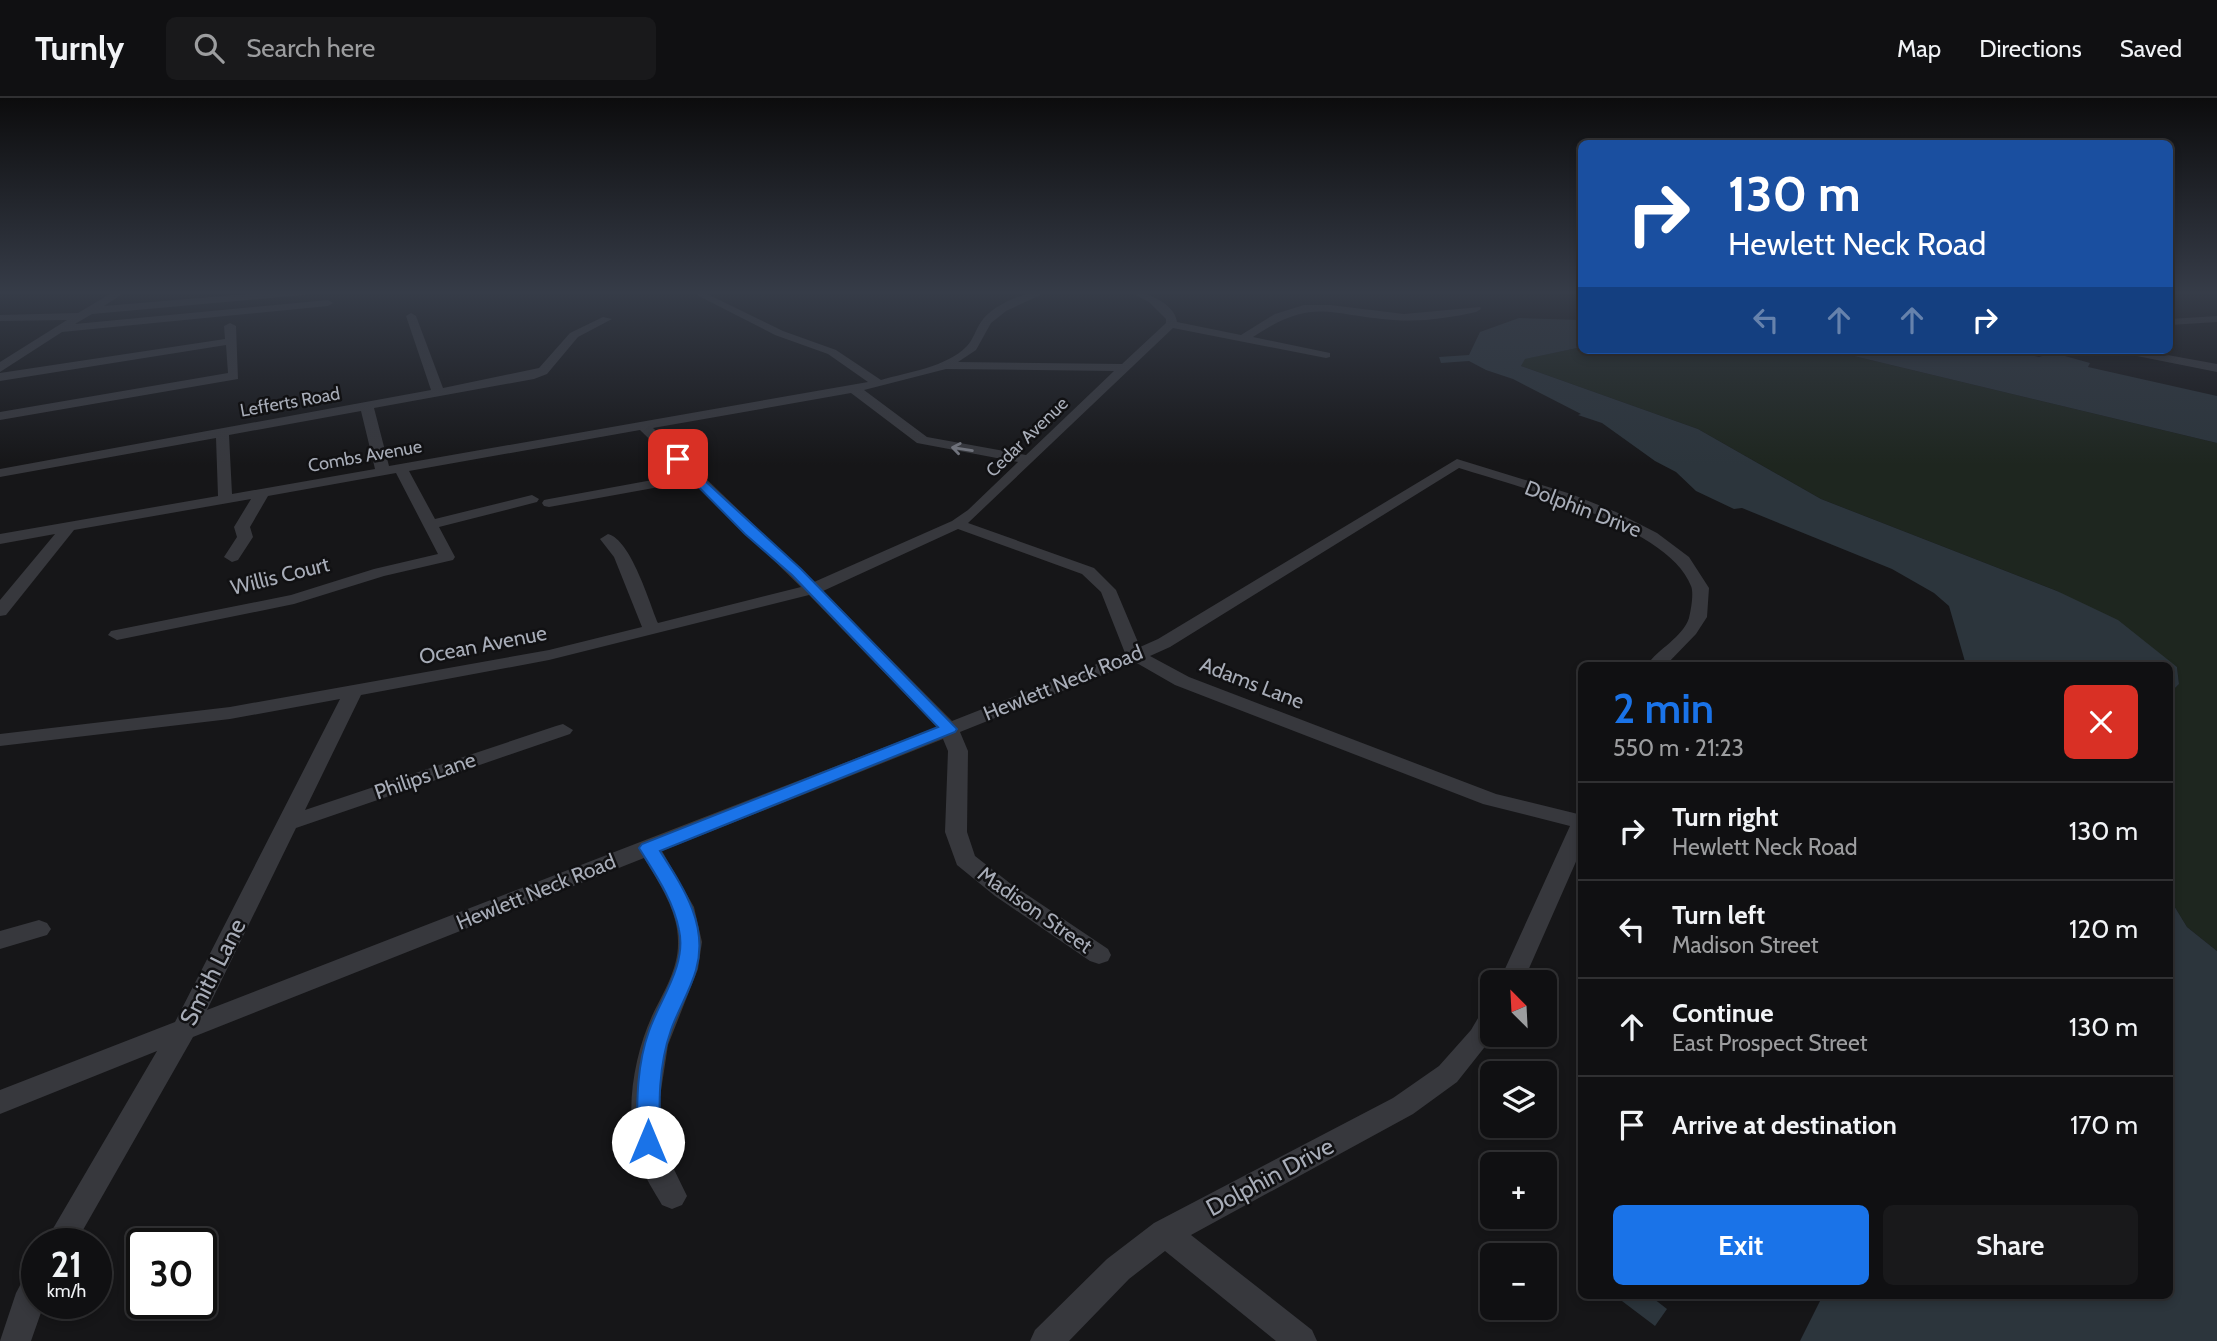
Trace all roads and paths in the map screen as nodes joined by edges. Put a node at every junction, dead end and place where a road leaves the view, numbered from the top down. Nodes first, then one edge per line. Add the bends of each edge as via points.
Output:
1 (27, 349) edge
2 (180, 349) edge
3 (232, 349) edge
4 (423, 349) edge
5 (561, 349) edge
6 (824, 349) edge
7 (970, 349) edge
8 (1145, 349) edge
9 (1297, 349) edge
10 (0, 354) edge
11 (19, 354) junction
12 (2143, 354) edge
13 (1326, 355) dead end
14 (945, 365) junction
15 (0, 368) edge
16 (1125, 368) junction
17 (2217, 368) edge
18 (0, 377) edge
19 (879, 384) junction
20 (855, 390) junction
21 (438, 393) junction
22 (367, 406) junction
23 (0, 416) edge
24 (643, 426) junction
25 (222, 432) junction
26 (1029, 460) junction
27 (1475, 469) joint
28 (401, 470) junction
29 (383, 471) junction
30 (0, 473) edge
31 (695, 475) junction
32 (263, 492) junction
33 (532, 499) dead end
34 (225, 500) junction
35 (549, 503) dead end
36 (957, 524) junction
37 (430, 525) junction
38 (69, 527) junction
39 (0, 539) edge
40 (608, 539) dead end
41 (232, 557) dead end
42 (813, 589) junction
43 (0, 611) edge
44 (652, 630) junction
45 (117, 635) dead end
46 (1135, 655) junction
47 (1659, 662) edge
48 (353, 692) junction
49 (949, 729) junction
50 (563, 730) dead end
51 (0, 740) edge
52 (1578, 822) edge
53 (288, 823) junction
54 (1578, 832) edge
55 (649, 848) junction
56 (39, 929) dead end
57 (0, 940) edge
58 (1100, 955) dead end
59 (1516, 970) edge
60 (182, 1033) junction
61 (1480, 1037) edge
62 (0, 1102) edge
63 (672, 1196) dead end
64 (68, 1228) edge
65 (1165, 1233) junction
66 (22, 1319) edge
67 (15, 1341) edge
68 (1046, 1341) edge
69 (1301, 1341) edge

1 - 11 street
2 - 18 street
3 - 23 street via 234,376
4 - 21 street
5 - 21 street, Lefferts Road via 538,373
6 - 19 street
7 - 14 street
8 - 16 street, Cedar Avenue
9 - 13 street
10 - 11 street
11 - 15 street
12 - 17 street
14 - 16 street
14 - 19 street, Combs Avenue
16 - 26 street, Cedar Avenue
19 - 20 street, Combs Avenue
20 - 24 street, Combs Avenue
26 -> 20 street via 922,440
21 - 22 street, Lefferts Road
22 - 25 street, Lefferts Road
22 - 29 street
24 - 28 street, Combs Avenue
24 - 31 street, Madison Street
25 - 30 street, Lefferts Road
25 - 34 street
26 - 36 street, Cedar Avenue
27 - 46 street, Hewlett Neck Road via 1457,464 1260,586
27 - 47 street, Dolphin Drive via 1629,523 1681,559 1698,583 1699,616
28 - 29 street, Combs Avenue
28 - 37 street
29 - 32 street, Combs Avenue
31 - 35 street
31 - 42 street, Madison Street
32 - 34 street, Combs Avenue
32 - 41 street via 242,527 244,537
33 - 37 street
34 - 38 street, Combs Avenue
36 - 42 street, Ocean Avenue
36 - 46 street via 1088,571 1108,590
37 - 45 street, Willis Court via 447,557 294,599
38 - 39 street, Combs Avenue
38 - 43 street
40 - 44 street via 622,556
42 - 44 street, Ocean Avenue
42 - 49 street, Madison Street
44 - 48 street, Ocean Avenue via 549,655
46 - 49 street, Hewlett Neck Road
46 - 52 street, Adams Lane via 1182,681 1412,770 1490,799
48 - 51 street, Ocean Avenue via 230,713
48 - 53 street, Smith Lane
49 - 55 street, Hewlett Neck Road
49 - 58 street, Madison Street via 958,751 956,832 965,860
50 - 53 street, Philips Lane
53 - 60 street, Smith Lane
54 - 59 street
55 - 60 street, Hewlett Neck Road
55 - 63 street via 677,892 689,930 686,970 659,1031 648,1082 648,1142
56 - 57 street
60 - 62 street, Hewlett Neck Road
60 - 64 street, Smith Lane
61 - 65 street, Dolphin Drive via 1448,1074 1403,1106
65 - 68 street, Dolphin Drive via 1118,1269
65 - 69 street
66 - 67 street

